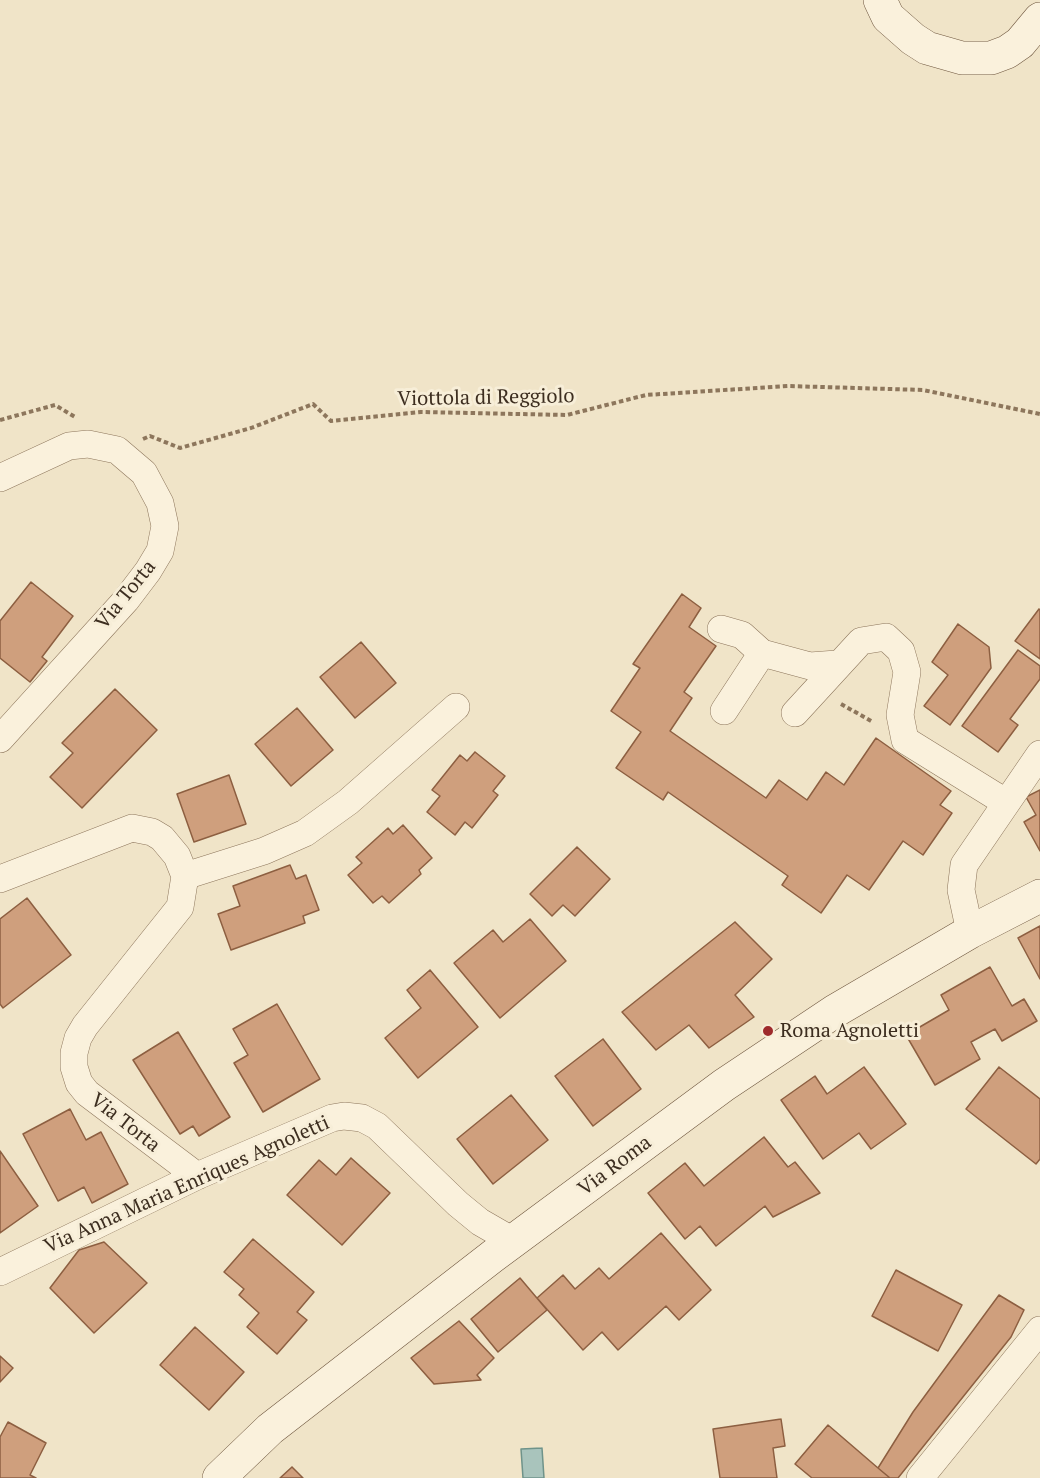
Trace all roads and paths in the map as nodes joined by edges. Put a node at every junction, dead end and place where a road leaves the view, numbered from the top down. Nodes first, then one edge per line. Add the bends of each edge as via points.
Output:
1 (880, 0) edge
2 (1040, 19) edge
3 (1040, 414) edge
4 (0, 420) edge
5 (81, 422) dead end
6 (117, 450) junction
7 (0, 478) edge
8 (721, 628) dead end
9 (762, 653) junction
10 (837, 664) junction
11 (456, 707) dead end
12 (724, 711) dead end
13 (795, 713) dead end
14 (0, 739) edge
15 (1040, 753) edge
16 (1005, 802) junction
17 (185, 876) junction
18 (0, 879) edge
19 (1040, 896) edge
20 (970, 932) junction
21 (197, 1176) junction
22 (513, 1241) junction
23 (0, 1272) edge
24 (1040, 1330) edge
25 (219, 1478) edge
26 (920, 1478) edge

1 - 2 main road via 888,17 913,39 934,51 962,58 991,58 1007,52 1020,44
3 - 6 path, Viottola di Reggiolo via 923,390 865,386 788,386 646,395 567,415 420,412 331,421 313,404 251,428 180,448 150,436
4 - 5 path via 55,405
6 - 7 street, Via Torta via 88,444 69,446
6 - 14 street, Via Torta via 144,473 160,503 165,526 160,551 126,600
8 - 9 street via 742,635
9 - 10 street via 810,666
9 - 12 street
10 - 13 street
10 - 16 street via 861,641 886,637 901,651 907,672 900,715 905,740
11 - 17 street via 348,802 304,832 264,850
15 - 16 street
16 - 20 street via 964,865 961,890
17 - 18 street via 177,856 162,838 132,828
17 - 21 street, Via Torta via 183,899 171,920 78,1038 74,1067 87,1094
19 - 20 main road, Via Roma
20 - 22 main road, Via Roma via 779,1047
21 - 22 street, Via Anna Maria Enriques Agnoletti via 332,1118 362,1118 377,1126 480,1222
21 - 23 street, Via Anna Maria Enriques Agnoletti
22 - 25 main road, Via Roma via 270,1429
24 - 26 street

